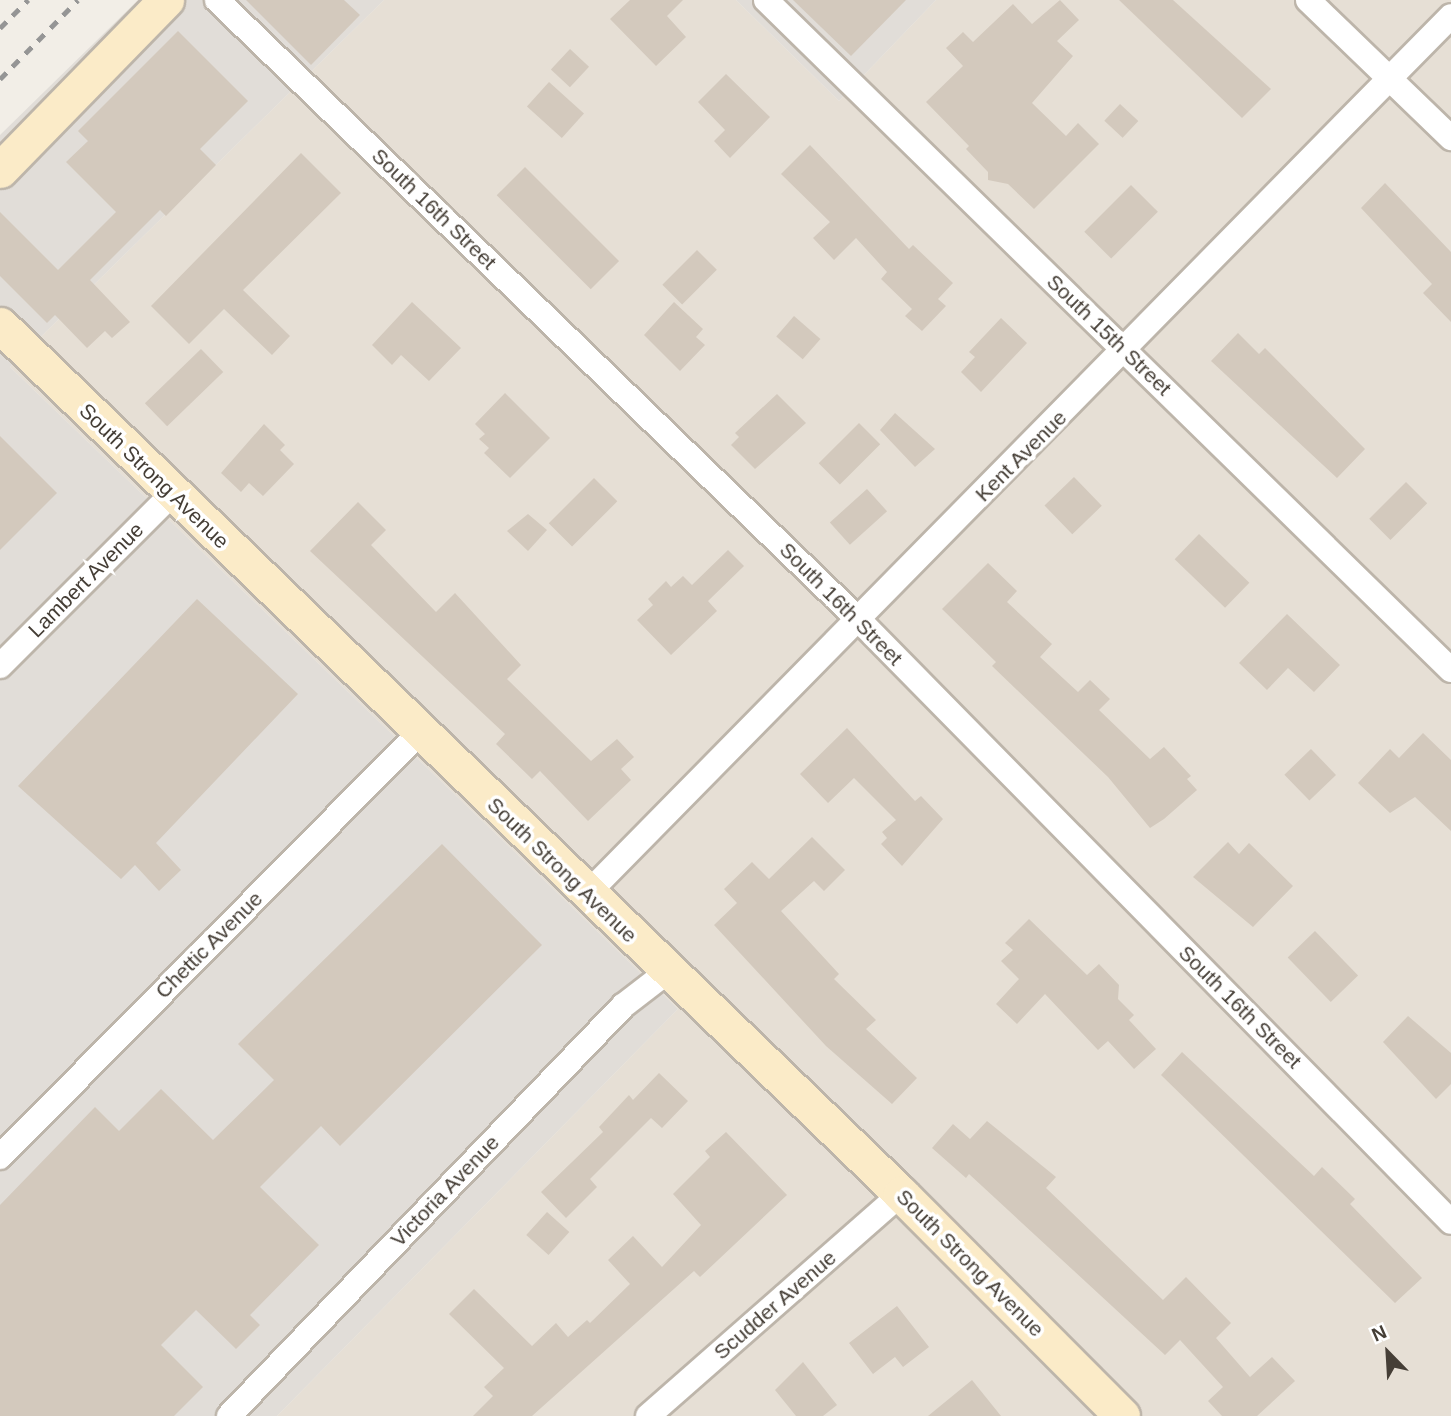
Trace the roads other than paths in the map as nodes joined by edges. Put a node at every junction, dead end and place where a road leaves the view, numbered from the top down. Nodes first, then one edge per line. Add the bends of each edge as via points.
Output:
1 (166, 0) edge
2 (217, 0) edge
3 (766, 0) edge
4 (1308, 0) edge
5 (1451, 16) edge
6 (1389, 78) junction
7 (1451, 138) edge
8 (0, 170) edge
9 (0, 325) edge
10 (1125, 351) junction
11 (172, 494) junction
12 (859, 620) junction
13 (0, 666) edge
14 (1451, 670) edge
15 (418, 734) junction
16 (587, 892) junction
17 (667, 972) junction
18 (0, 1157) edge
19 (901, 1194) junction
20 (1451, 1222) edge
21 (663, 1411) edge
22 (229, 1416) edge
23 (1122, 1416) edge

1 - 8 street
2 - 12 street, South 16th Street
3 - 10 street, South 15th Street
4 - 6 street
5 - 6 street, Kent Avenue
6 - 7 street
6 - 10 street, Kent Avenue
9 - 11 street, South Strong Avenue
10 - 12 street, Kent Avenue
10 - 14 street, South 15th Street
11 - 13 street, Lambert Avenue
11 - 15 street, South Strong Avenue
12 - 16 street, Kent Avenue
12 - 20 street, South 16th Street
15 - 16 street, South Strong Avenue
15 - 18 street, Chettic Avenue
16 - 17 street, South Strong Avenue
17 - 19 street, South Strong Avenue
17 - 22 street, Victoria Avenue via 623,1006
19 - 21 street, Scudder Avenue
19 - 23 street, South Strong Avenue

